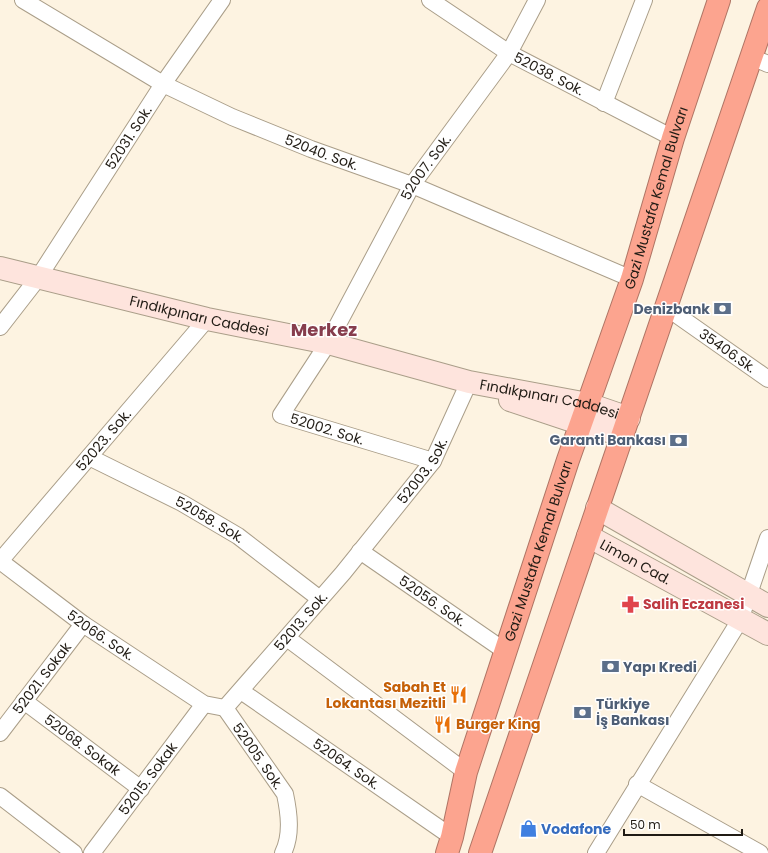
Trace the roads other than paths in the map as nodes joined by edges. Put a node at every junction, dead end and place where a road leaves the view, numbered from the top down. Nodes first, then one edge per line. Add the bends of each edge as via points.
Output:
1 (23, 0) edge
2 (222, 0) edge
3 (430, 0) edge
4 (537, 0) edge
5 (644, 0) edge
6 (719, 0) edge
7 (768, 8) edge
8 (508, 53) junction
9 (760, 61) edge
10 (163, 84) junction
11 (604, 103) junction
12 (673, 138) junction
13 (412, 185) junction
14 (0, 268) edge
15 (38, 278) junction
16 (632, 279) junction
17 (667, 308) junction
18 (207, 319) junction
19 (0, 327) edge
20 (328, 343) junction
21 (768, 379) edge
22 (469, 382) junction
23 (585, 414) junction
24 (626, 427) junction
25 (90, 457) junction
26 (433, 461) junction
27 (597, 508) junction
28 (588, 536) junction
29 (768, 538) edge
30 (360, 551) junction
31 (0, 561) edge
32 (748, 596) junction
33 (320, 599) junction
34 (768, 606) edge
35 (740, 620) junction
36 (83, 624) junction
37 (768, 634) edge
38 (287, 638) junction
39 (505, 651) junction
40 (241, 691) junction
41 (24, 701) junction
42 (204, 704) junction
43 (224, 708) junction
44 (0, 733) edge
45 (466, 772) junction
46 (637, 784) junction
47 (141, 789) junction
48 (0, 796) edge
49 (450, 845) edge
50 (74, 853) edge
51 (92, 853) edge
52 (283, 853) edge
53 (480, 853) edge
54 (596, 853) edge
55 (760, 853) edge

1 - 10 street, 52040. Sok.
2 - 10 street, 52031. Sok.
3 - 8 street, 52038. Sok.
4 - 8 street, 52007. Sok.
5 - 11 street
6 - 12 highway, Gazi Mustafa Kemal Bulvarı
7 - 9 highway
8 - 11 street, 52038. Sok.
8 - 13 street, 52007. Sok.
9 - 17 highway
10 - 13 street, 52040. Sok. via 232,117 311,149
10 - 15 street, 52031. Sok.
11 - 12 street, 52038. Sok.
12 - 16 highway, Gazi Mustafa Kemal Bulvarı
13 - 16 street, 52040. Sok.
13 - 20 street, 52007. Sok.
14 - 15 main road, Fındıkpınarı Caddesi
15 - 18 main road, Fındıkpınarı Caddesi
15 - 19 street, 52031. Sok.
16 - 23 highway, Gazi Mustafa Kemal Bulvarı
17 - 21 street, 35406.Sk.
17 - 24 highway
18 - 20 main road, Fındıkpınarı Caddesi
18 - 25 street, 52023. Sok.
20 - 22 main road, Fındıkpınarı Caddesi
20 - 26 street, 52002. Sok. via 281,415
22 - 23 main road, Fındıkpınarı Caddesi
22 - 26 street, 52003. Sok.
23 - 24 main road, Fındıkpınarı Caddesi
23 - 39 highway, Gazi Mustafa Kemal Bulvarı
24 - 27 highway
25 - 31 street, 52023. Sok.
25 - 33 street, 52058. Sok. via 182,503 238,536
26 - 30 street, 52003. Sok.
27 - 28 highway
27 - 32 main road, Limon Cad.
28 - 35 main road, Limon Cad.
28 - 53 highway
29 - 32 street
30 - 33 street, 52013. Sok.
30 - 39 street, 52056. Sok.
31 - 36 street, 52066. Sok.
32 - 34 main road, Limon Cad.
32 - 35 street
33 - 38 street, 52013. Sok.
35 - 37 main road, Limon Cad.
35 - 46 street
36 - 41 street, 52021. Sokak
36 - 42 street, 52066. Sok.
38 - 40 street, 52013. Sok.
38 - 45 street
39 - 45 highway, Gazi Mustafa Kemal Bulvarı
40 - 43 street, 52005. Sok.
40 - 49 street, 52064. Sok.
41 - 44 street, 52021. Sokak
41 - 47 street, 52068. Sokak
42 - 43 street
42 - 47 street, 52015. Sokak
43 - 52 street, 52005. Sok. via 284,794 288,809 288,842
45 - 49 highway, Gazi Mustafa Kemal Bulvarı
46 - 54 street
46 - 55 street
47 - 51 street, 52015. Sokak
48 - 50 street

